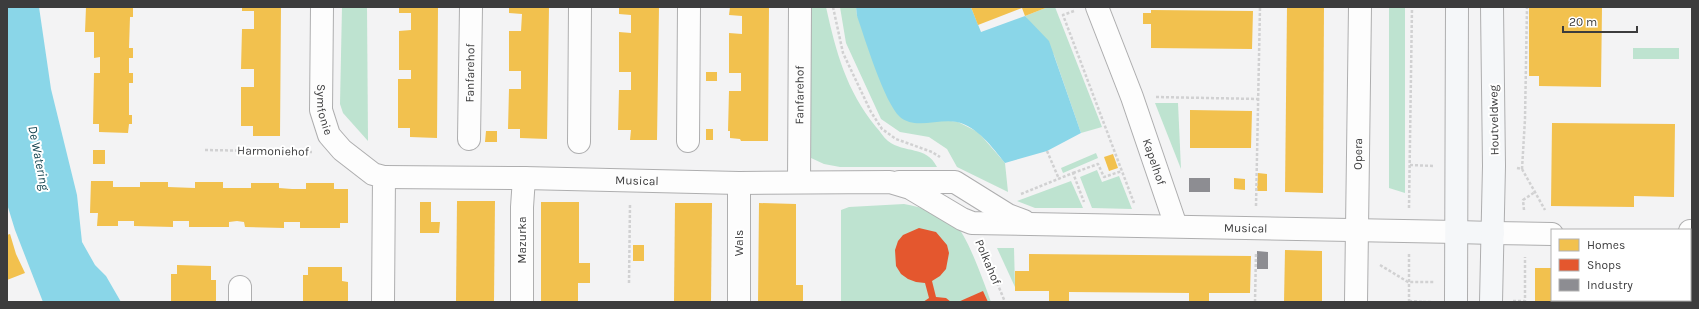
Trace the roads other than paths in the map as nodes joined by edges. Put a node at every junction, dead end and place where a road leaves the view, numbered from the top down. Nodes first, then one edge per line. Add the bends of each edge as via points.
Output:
1 (322, 7) edge
2 (471, 7) edge
3 (580, 7) edge
4 (690, 7) edge
5 (800, 7) edge
6 (1360, 7) edge
7 (1456, 7) edge
8 (1492, 7) edge
9 (1087, 8) edge
10 (469, 139) dead end
11 (688, 141) dead end
12 (579, 142) dead end
13 (384, 177) junction
14 (524, 178) junction
15 (799, 182) junction
16 (890, 182) junction
17 (739, 184) junction
18 (1034, 224) junction
19 (1176, 226) junction
20 (1356, 230) junction
21 (1457, 232) junction
22 (1493, 233) junction
23 (1551, 234) edge
24 (383, 302) edge
25 (522, 302) edge
26 (739, 302) edge
27 (1356, 302) edge
28 (1456, 302) edge
29 (1491, 302) edge

1 - 13 street, Symfonie via 321,110 329,135 342,150 373,174
2 - 10 street, Fanfarehof
3 - 12 street
4 - 11 street
5 - 15 street, Fanfarehof
6 - 20 street, Opera
7 - 21 street
8 - 22 street, Houtveldweg
9 - 19 street, Kapelhof via 1132,97
13 - 14 street, Musical
13 - 24 street
14 - 17 street, Musical
14 - 25 street, Mazurka
15 - 16 street, Musical
15 - 17 street, Musical
16 - 18 street, Musical via 910,188 972,223
16 - 18 street, Musical via 955,182 1018,219
17 - 26 street, Wals
18 - 19 street, Musical
19 - 20 street, Musical
20 - 21 street, Musical
20 - 27 street, Opera
21 - 22 street
21 - 28 street
22 - 23 street
22 - 29 street, Houtveldweg

